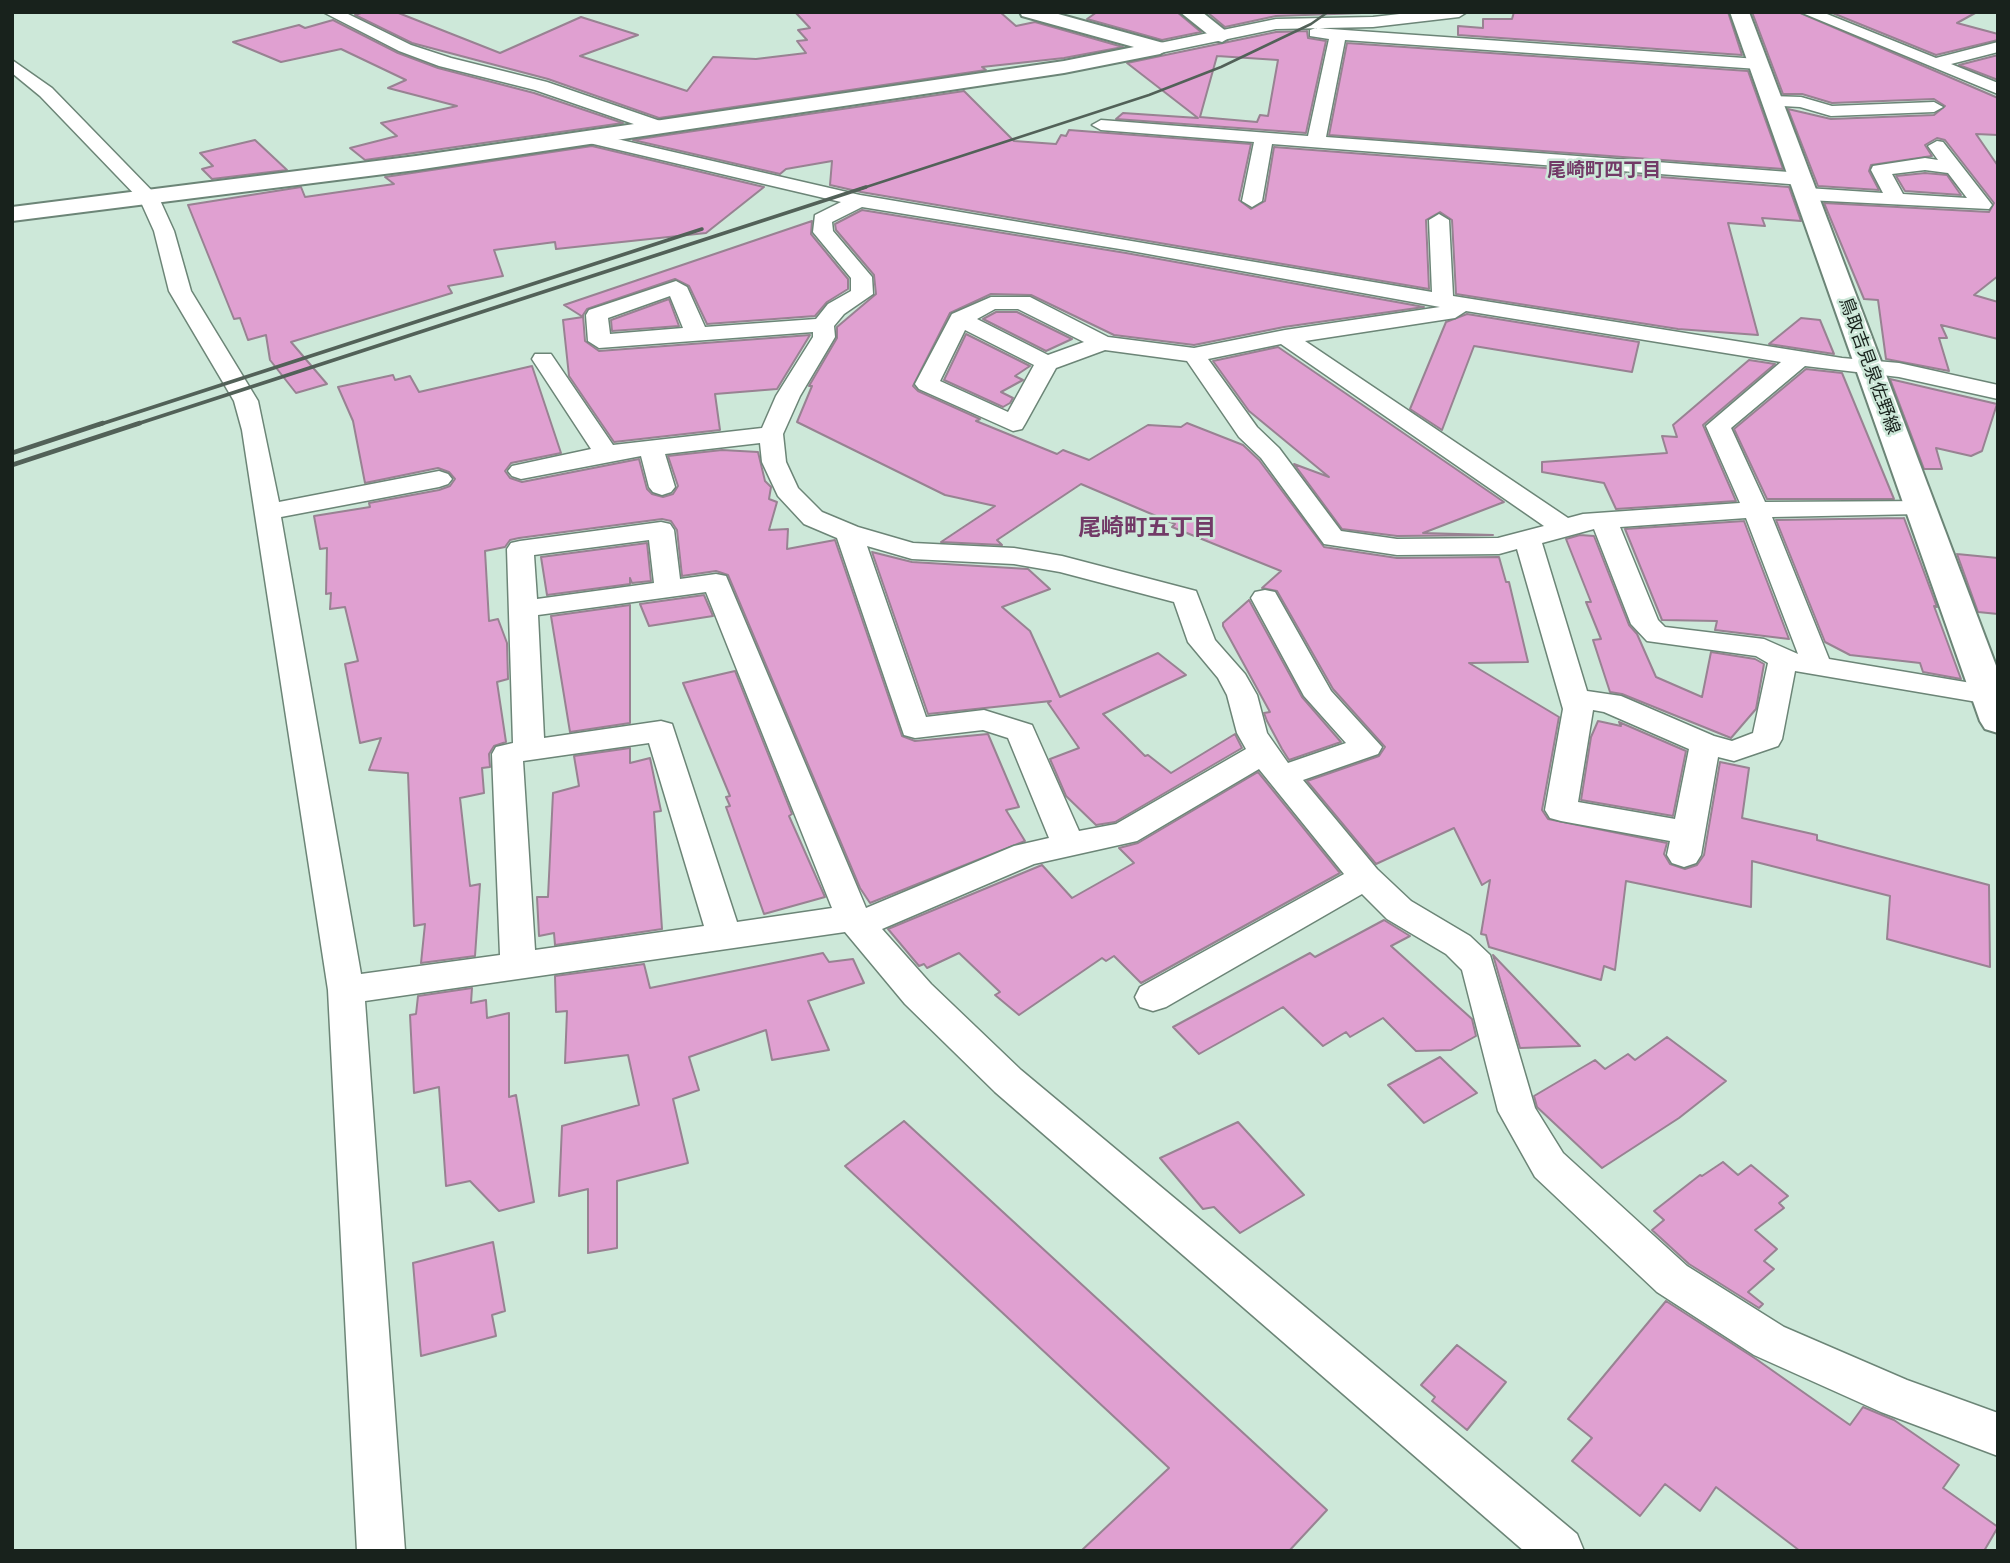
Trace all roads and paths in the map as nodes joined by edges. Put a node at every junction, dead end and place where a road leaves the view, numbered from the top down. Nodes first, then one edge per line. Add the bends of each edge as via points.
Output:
1 (331, 12) edge
2 (1029, 12) edge
3 (1189, 12) edge
4 (1459, 12) edge
5 (1739, 12) edge
6 (1808, 12) edge
7 (1316, 33) dead end
8 (1338, 35) junction
9 (1222, 36) junction
10 (1998, 47) edge
11 (1160, 48) junction
12 (1935, 63) junction
13 (1758, 64) junction
14 (12, 65) edge
15 (1998, 89) edge
16 (1771, 101) junction
17 (1934, 107) dead end
18 (1101, 125) dead end
19 (660, 127) junction
20 (591, 138) junction
21 (1264, 138) junction
22 (1316, 142) junction
23 (1937, 146) dead end
24 (1954, 168) junction
25 (1805, 186) junction
26 (149, 198) junction
27 (1895, 198) junction
28 (860, 201) junction
29 (1252, 201) dead end
30 (12, 214) edge
31 (1439, 220) dead end
32 (1443, 301) junction
33 (1480, 307) junction
34 (960, 319) junction
35 (823, 325) junction
36 (697, 334) dead end
37 (1285, 337) junction
38 (1103, 343) junction
39 (1194, 355) junction
40 (543, 359) dead end
41 (1799, 359) junction
42 (1047, 363) junction
43 (1868, 368) junction
44 (1998, 392) edge
45 (771, 434) junction
46 (652, 448) junction
47 (606, 453) junction
48 (522, 471) dead end
49 (439, 479) dead end
50 (662, 487) dead end
51 (1920, 506) junction
52 (1756, 509) junction
53 (267, 512) junction
54 (1604, 521) junction
55 (1564, 528) junction
56 (849, 533) junction
57 (1527, 538) junction
58 (668, 589) junction
59 (1265, 598) dead end
60 (524, 609) junction
61 (1783, 660) junction
62 (1817, 666) junction
63 (1575, 699) junction
64 (1993, 708) edge
65 (1705, 744) junction
66 (529, 750) junction
67 (1273, 764) junction
68 (1068, 843) junction
69 (1365, 877) junction
70 (856, 922) junction
71 (724, 936) junction
72 (518, 966) junction
73 (346, 990) junction
74 (1153, 997) dead end
75 (1998, 1435) edge
76 (381, 1551) edge
77 (1560, 1551) edge

1 - 19 street via 445,62 541,86
2 - 11 street
3 - 9 street
4 - 9 street via 1373,22 1276,24
5 - 13 street, 鳥取吉見泉佐野線
6 - 12 street
7 - 8 street
8 - 13 street
8 - 22 street
9 - 11 street
10 - 12 street
11 - 19 street
12 - 15 street
13 - 16 street, 鳥取吉見泉佐野線
14 - 26 street via 46,92
16 - 17 street via 1801,102 1831,111
16 - 25 street, 鳥取吉見泉佐野線
18 - 21 street
19 - 20 street
20 - 26 street
20 - 28 street
21 - 22 street
21 - 29 street
22 - 25 street
23 - 24 street
24 - 27 street via 1925,164 1881,170
24 - 27 street via 1982,205
25 - 27 street
25 - 43 street, 鳥取吉見泉佐野線
26 - 30 street
26 - 53 street via 180,291 246,401
28 - 32 street
28 - 35 street via 822,219 823,232 861,277 862,295 836,309
31 - 32 street
32 - 33 street
33 - 37 street
33 - 41 street
34 - 38 street via 992,303 1022,302
34 - 42 street
34 - 42 street via 928,384 1013,424
35 - 36 street
35 - 45 street via 824,337
37 - 39 street
37 - 55 street
38 - 39 street
38 - 42 street
39 - 57 street via 1248,432 1270,453 1333,538 1397,547 1499,546
40 - 47 street
41 - 43 street
41 - 52 street via 1718,426
43 - 44 street via 1899,370
43 - 51 street, 鳥取吉見泉佐野線
45 - 46 street
45 - 56 street via 774,462 787,491 813,518
46 - 47 street
46 - 50 street
47 - 48 street
49 - 53 street
51 - 52 street
51 - 64 street, 鳥取吉見泉佐野線
52 - 54 street
52 - 62 street
53 - 73 street
54 - 55 street
54 - 61 street via 1645,624 1657,635 1764,648
55 - 57 street
56 - 67 street via 912,551 1014,556 1062,565 1186,597 1202,642 1230,674 1242,695 1252,733
56 - 68 street via 915,728 984,720 1021,732
57 - 63 street
58 - 60 street
58 - 60 street via 661,530 520,549
58 - 70 street via 716,582
59 - 67 street via 1319,696 1367,747
60 - 66 street
61 - 62 street
61 - 65 street via 1767,739 1734,751
62 - 64 street
63 - 65 street via 1610,703
63 - 65 street via 1578,709 1561,810 1685,844
66 - 71 street via 661,731
66 - 72 street via 507,754
67 - 68 street via 1125,833
67 - 69 street
68 - 70 street via 1026,854
69 - 74 street
69 - 75 street via 1399,910 1458,945 1478,964 1517,1111 1549,1165 1672,1279 1769,1341
70 - 71 street
70 - 77 street via 918,995 1008,1081
71 - 72 street
72 - 73 street
73 - 76 street

